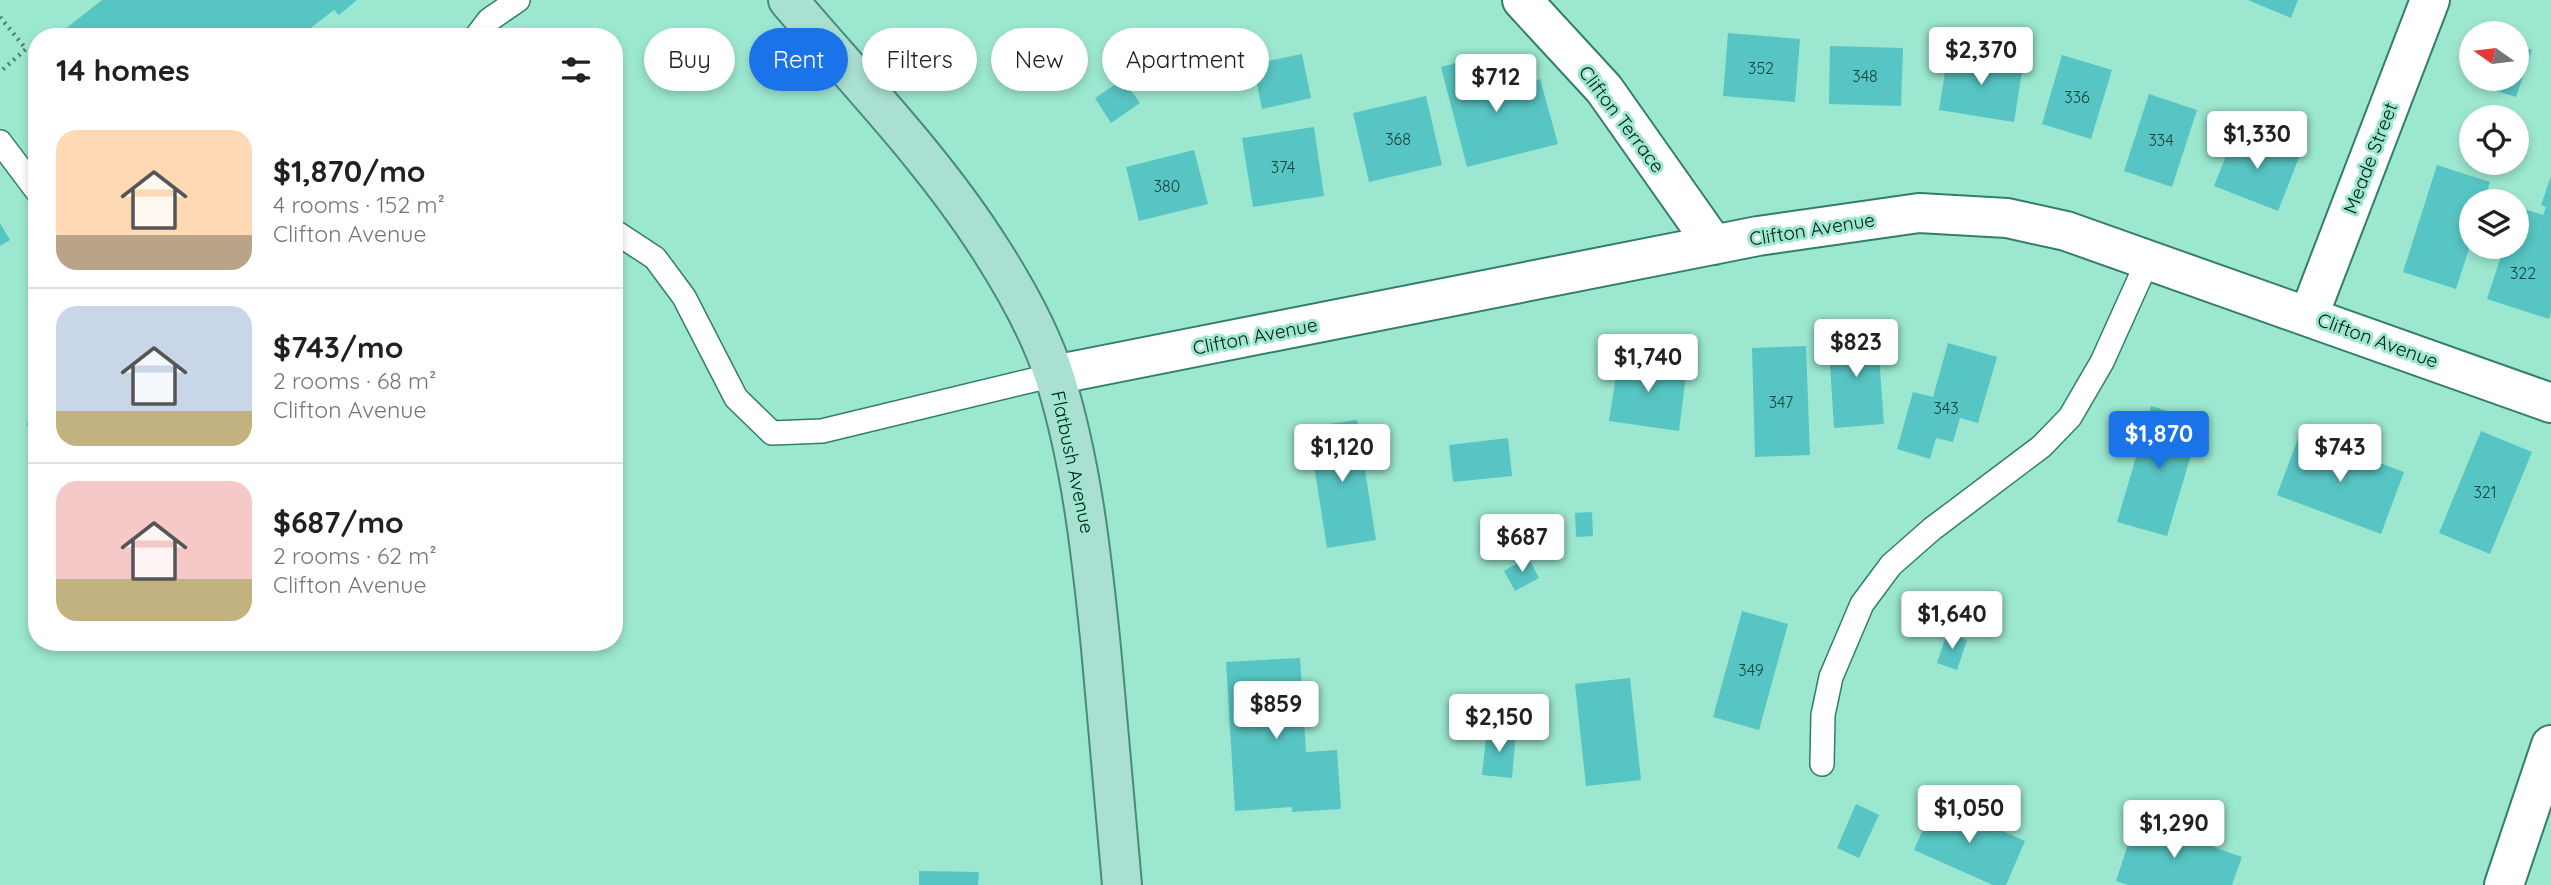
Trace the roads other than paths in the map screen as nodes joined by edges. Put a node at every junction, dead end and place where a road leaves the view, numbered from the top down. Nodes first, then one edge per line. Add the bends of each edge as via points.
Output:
1 (518, 0) edge
2 (788, 0) edge
3 (1522, 0) edge
4 (2430, 0) edge
5 (483, 28) edge
6 (0, 142) edge
7 (28, 179) edge
8 (623, 237) edge
9 (1714, 246) junction
10 (2148, 260) junction
11 (2309, 315) junction
12 (1054, 375) junction
13 (2551, 403) edge
14 (2551, 745) edge
15 (1822, 764) dead end
16 (1122, 885) edge
17 (2504, 885) edge

1 - 5 lane
2 - 12 main road, Flatbush Avenue via 953,196 1026,313
3 - 9 street, Clifton Terrace via 1604,89
4 - 11 street, Meade Street
6 - 7 lane
8 - 12 lane via 655,258 684,298 736,398 772,433 822,431
9 - 10 street, Clifton Avenue via 1919,213 2007,218
9 - 12 street, Clifton Avenue
10 - 11 street, Clifton Avenue
10 - 15 lane via 2102,362 2070,416 2042,446 1891,565 1862,604 1831,677 1822,715
11 - 13 street, Clifton Avenue
12 - 16 main road, Flatbush Avenue via 1073,444 1087,526
14 - 17 street

